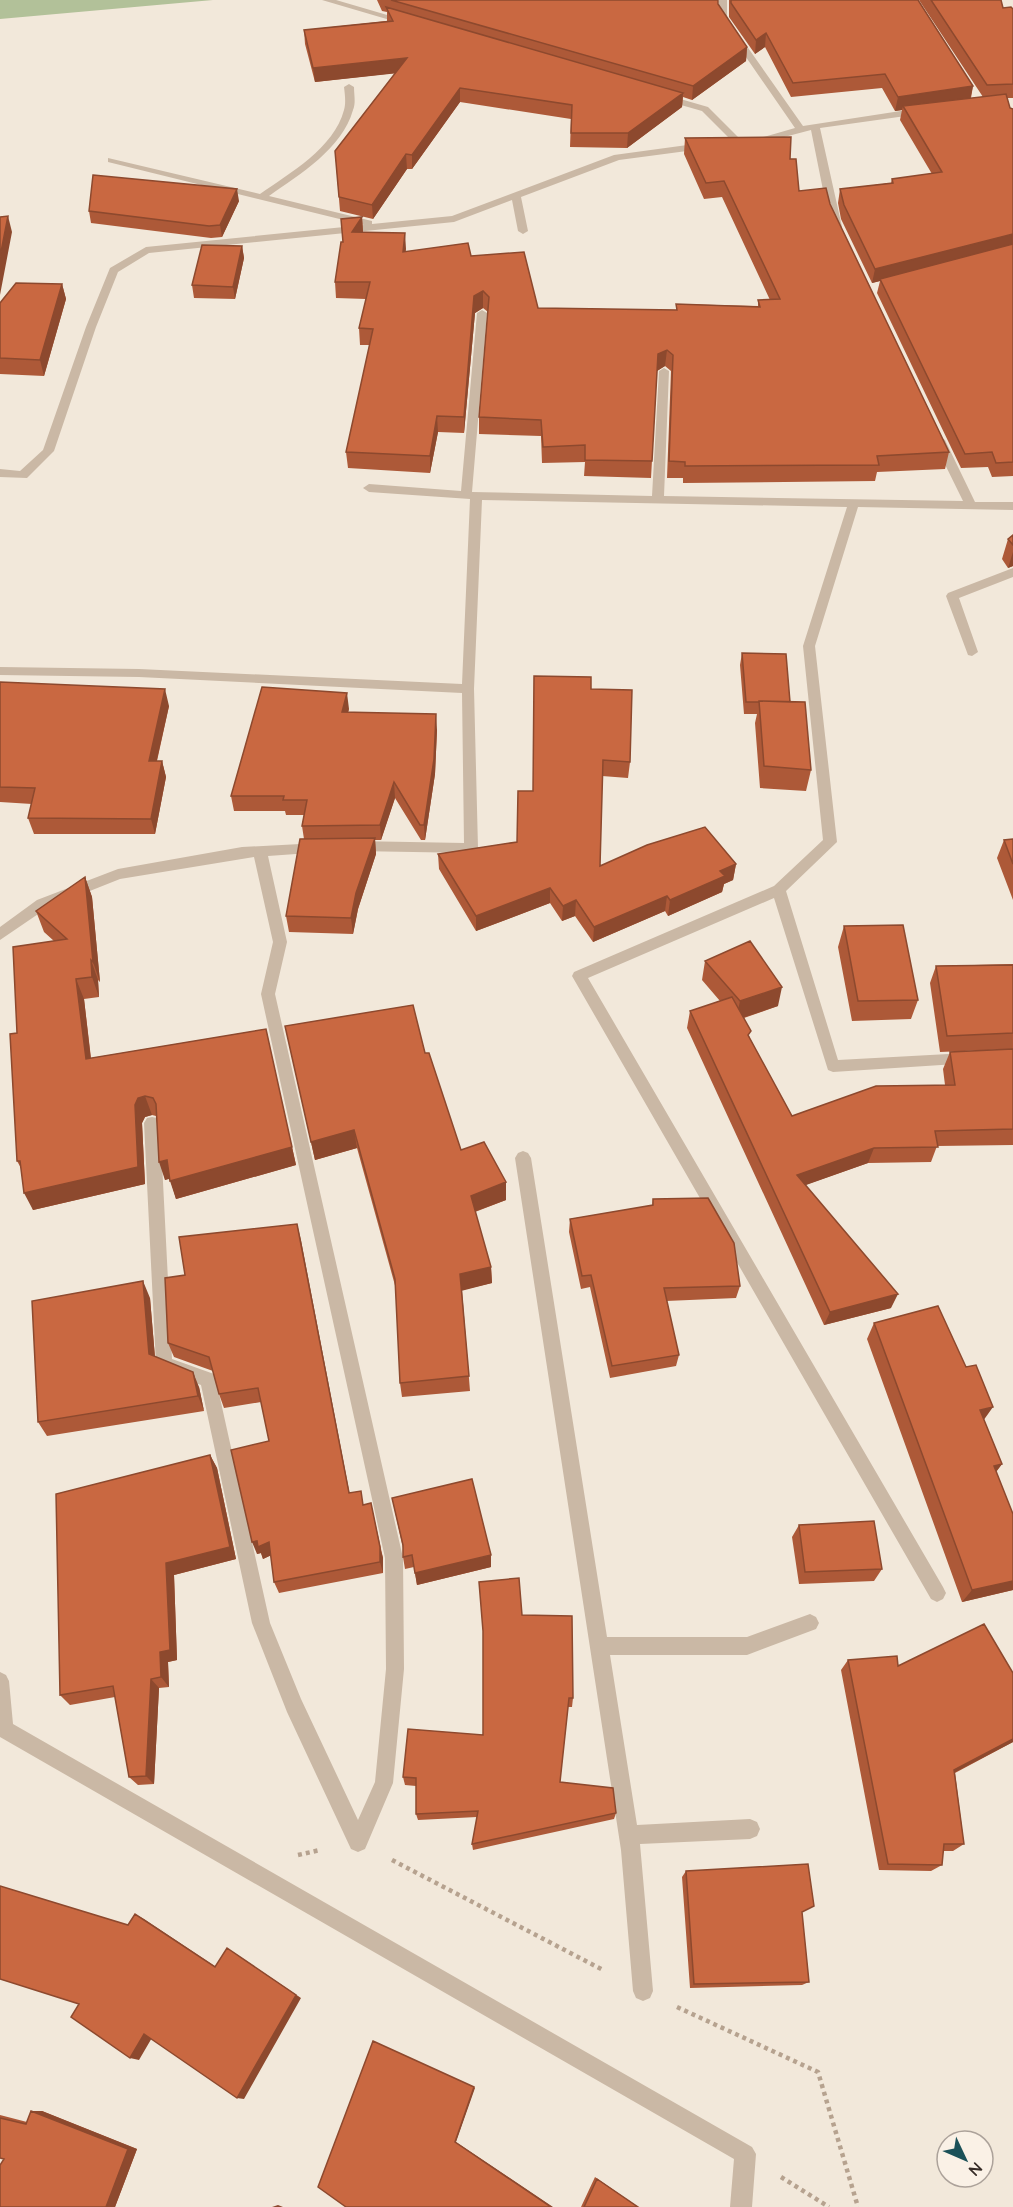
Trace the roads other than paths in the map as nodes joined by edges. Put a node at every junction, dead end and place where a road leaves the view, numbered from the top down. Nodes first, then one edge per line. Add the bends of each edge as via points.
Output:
1 (326, 0) edge
2 (723, 0) edge
3 (418, 25) edge
4 (349, 87) dead end
5 (648, 92) edge
6 (934, 109) edge
7 (815, 126) junction
8 (800, 129) junction
9 (727, 143) junction
10 (111, 160) dead end
11 (261, 196) junction
12 (516, 196) junction
13 (383, 226) junction
14 (523, 231) dead end
15 (844, 240) edge
16 (482, 313) dead end
17 (664, 371) edge
18 (934, 429) edge
19 (0, 473) edge
20 (369, 488) dead end
21 (471, 496) junction
22 (658, 499) junction
23 (854, 502) junction
24 (969, 504) junction
25 (1013, 506) edge
26 (1013, 572) edge
27 (972, 652) dead end
28 (0, 671) edge
29 (468, 689) junction
30 (260, 851) junction
31 (779, 890) junction
32 (0, 916) edge
33 (12, 925) junction
34 (0, 934) edge
35 (979, 1059) edge
36 (152, 1123) edge
37 (523, 1158) dead end
38 (937, 1593) dead end
39 (810, 1623) dead end
40 (598, 1646) junction
41 (0, 1688) edge
42 (750, 1829) dead end
43 (628, 1835) junction
44 (643, 1991) road end
45 (741, 2207) edge

1 - 3 street
2 - 8 street via 723,18
4 - 11 street via 349,110 335,136 300,170
5 - 9 street via 705,109
6 - 7 street
7 - 8 street
7 - 15 street via 834,220
8 - 9 street via 780,137
9 - 12 street via 617,157
10 - 11 street
11 - 13 street
12 - 13 street via 454,219
12 - 14 street
13 - 19 street via 146,250 114,270 48,451 23,475
16 - 21 street
17 - 22 street
18 - 24 street
20 - 21 street
21 - 22 street
21 - 29 street
22 - 23 street
23 - 24 street
23 - 31 street via 809,646 830,842
24 - 25 street
26 - 27 street via 952,596
28 - 29 street via 139,673
29 - 30 street via 471,848 347,846
30 - 33 street via 118,874 42,904
30 - 36 street via 280,942 268,994 394,1558 395,1670 384,1783 358,1842 294,1705 261,1623 208,1380 164,1364
31 - 35 street via 833,1066
31 - 38 street via 579,976
32 - 33 street
33 - 34 street
37 - 40 street
39 - 40 street via 747,1646
40 - 43 street
41 - 45 street via 4,1729 745,2154
42 - 43 street
43 - 44 street

